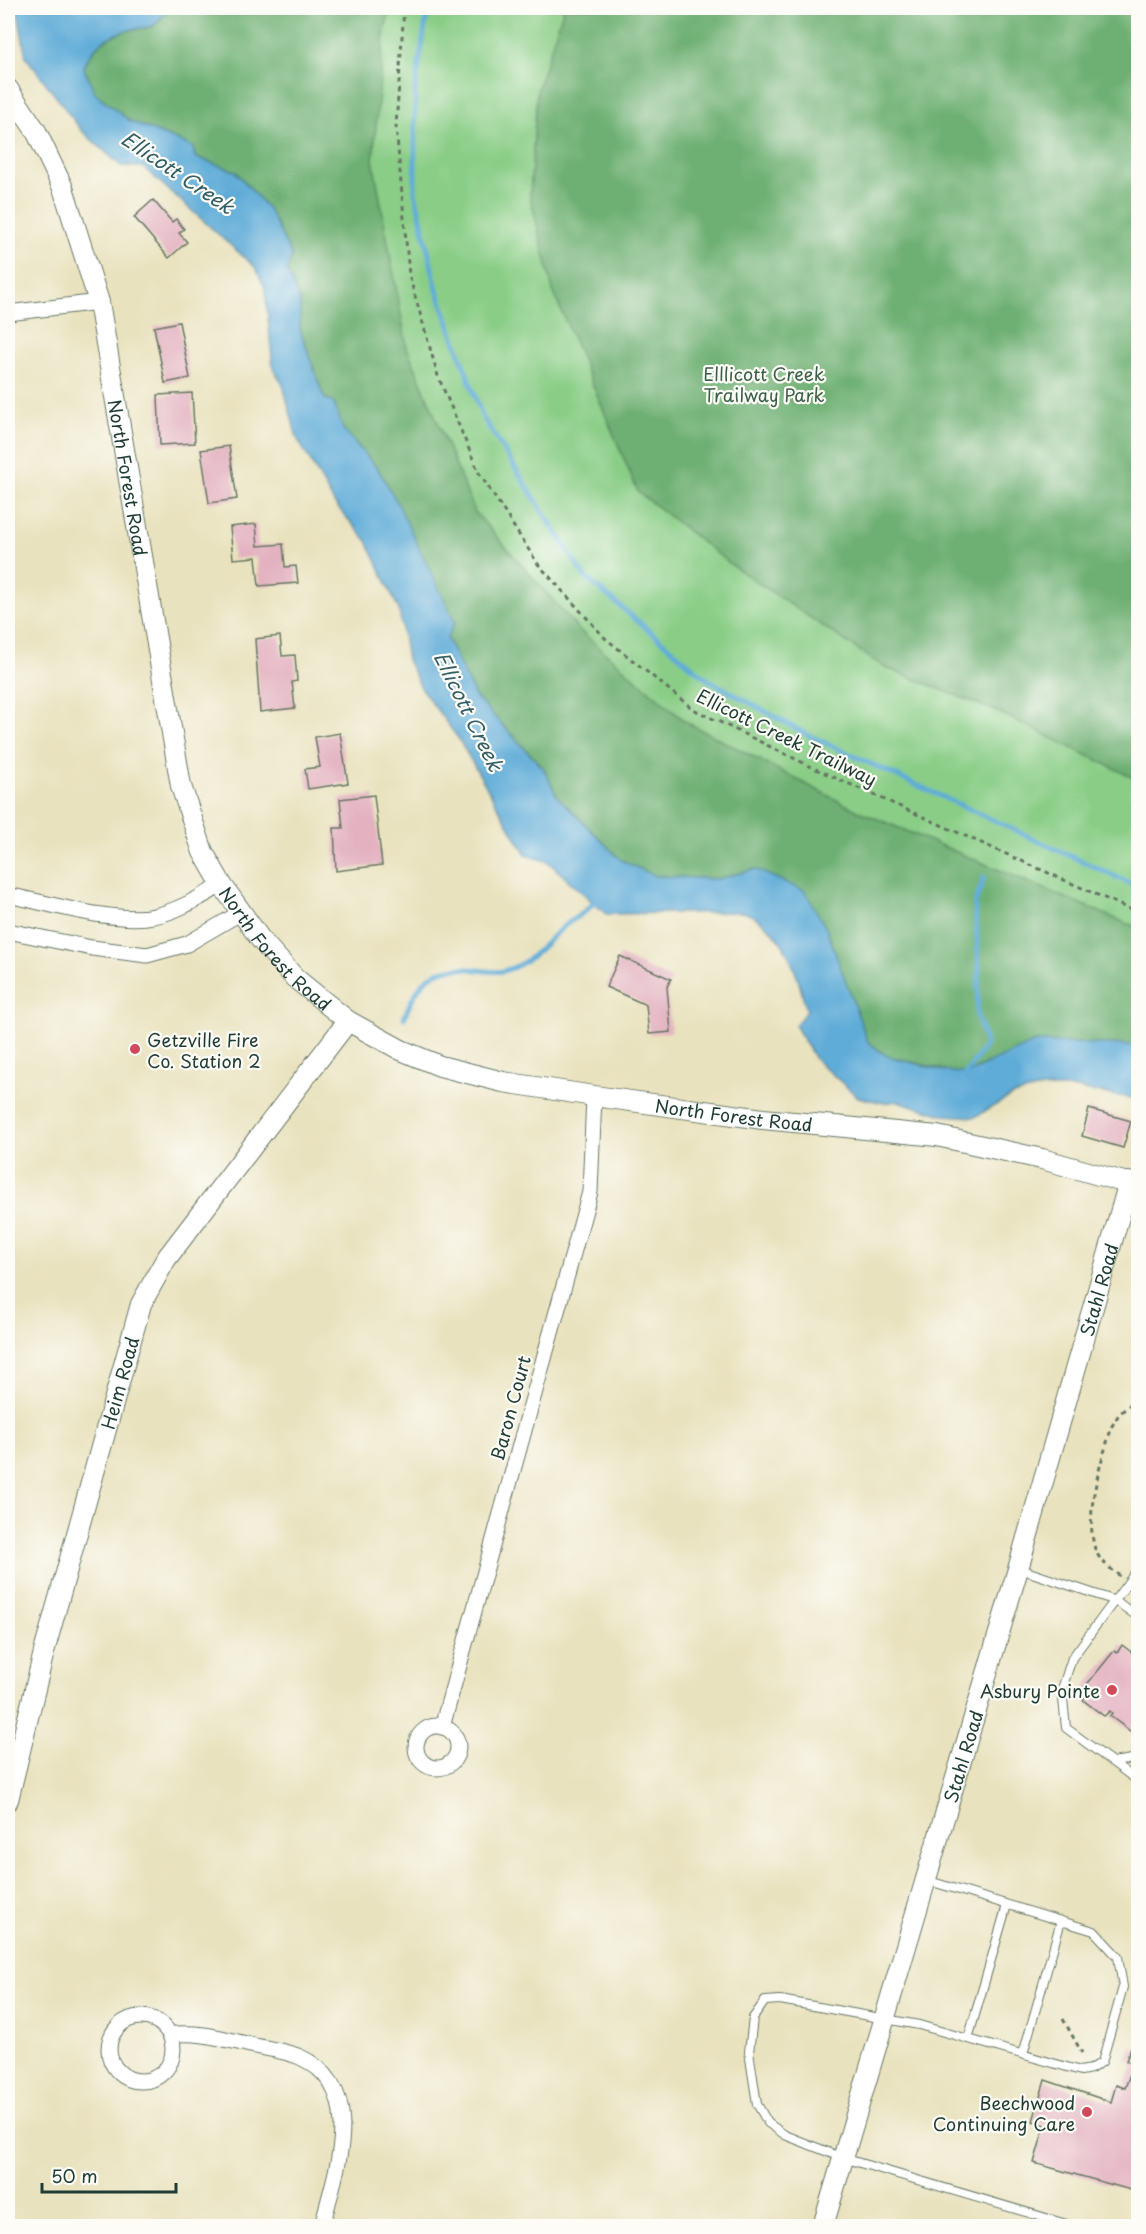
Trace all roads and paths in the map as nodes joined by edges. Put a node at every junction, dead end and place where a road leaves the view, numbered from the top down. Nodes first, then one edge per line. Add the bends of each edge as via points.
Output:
1 (404, 8) edge
2 (8, 88) edge
3 (99, 302) junction
4 (8, 313) edge
5 (222, 885) junction
6 (8, 895) edge
7 (240, 913) junction
8 (1138, 914) edge
9 (8, 931) edge
10 (348, 1021) junction
11 (594, 1096) junction
12 (1134, 1184) edge
13 (1138, 1398) edge
14 (1018, 1569) junction
15 (1138, 1569) edge
16 (1129, 1583) junction
17 (1116, 1601) junction
18 (1138, 1617) edge
19 (442, 1727) dead end
20 (1138, 1758) edge
21 (1113, 1762) junction
22 (1138, 1781) edge
23 (8, 1800) edge
24 (926, 1880) junction
25 (1007, 1905) junction
26 (1061, 1921) junction
27 (885, 2019) junction
28 (1063, 2019) dead end
29 (170, 2035) junction
30 (969, 2039) junction
31 (1082, 2053) dead end
32 (1023, 2055) junction
33 (843, 2158) junction
34 (322, 2226) edge
35 (823, 2226) edge
36 (1073, 2226) edge

1 - 8 path, Ellicott Creek Trailway via 396,126 409,275 438,376 479,473 538,564 605,638 693,709 818,770
2 - 3 street, North Forest Road via 36,131 63,188
3 - 4 street
3 - 5 street, North Forest Road via 181,786 203,852
5 - 6 street via 183,907 154,916 124,918
5 - 7 street, North Forest Road
7 - 9 street via 186,944 147,955
7 - 10 street, North Forest Road via 295,978
10 - 11 street, North Forest Road via 401,1050 469,1075
10 - 23 street, Heim Road via 166,1259 141,1304 44,1652
11 - 12 street, North Forest Road via 763,1119 937,1136
11 - 19 street, Baron Court via 590,1192
12 - 14 street, Stahl Road
13 - 16 path via 1119,1414 1112,1426 1093,1509 1095,1550
14 - 17 lane
14 - 24 street, Stahl Road
15 - 16 lane
16 - 17 lane
17 - 18 lane
17 - 21 lane via 1072,1658 1062,1689 1066,1728
20 - 21 lane
21 - 22 lane
24 - 25 lane
24 - 27 street, Stahl Road
25 - 26 lane
25 - 30 lane
26 - 32 lane
26 - 32 lane via 1094,1931 1118,1957 1123,1987 1102,2062 1081,2071
27 - 30 lane
27 - 33 street, Stahl Road
27 - 33 lane via 780,2000 765,2001 753,2018 751,2073 757,2104 768,2122 785,2135
28 - 31 path
29 - 29 street via 168,2065 153,2079 123,2076 111,2060 110,2039 123,2022 133,2018 154,2020
29 - 34 street via 188,2032 281,2051 317,2068 329,2082 343,2116 343,2135
30 - 32 lane
33 - 35 street, Stahl Road
33 - 36 lane

